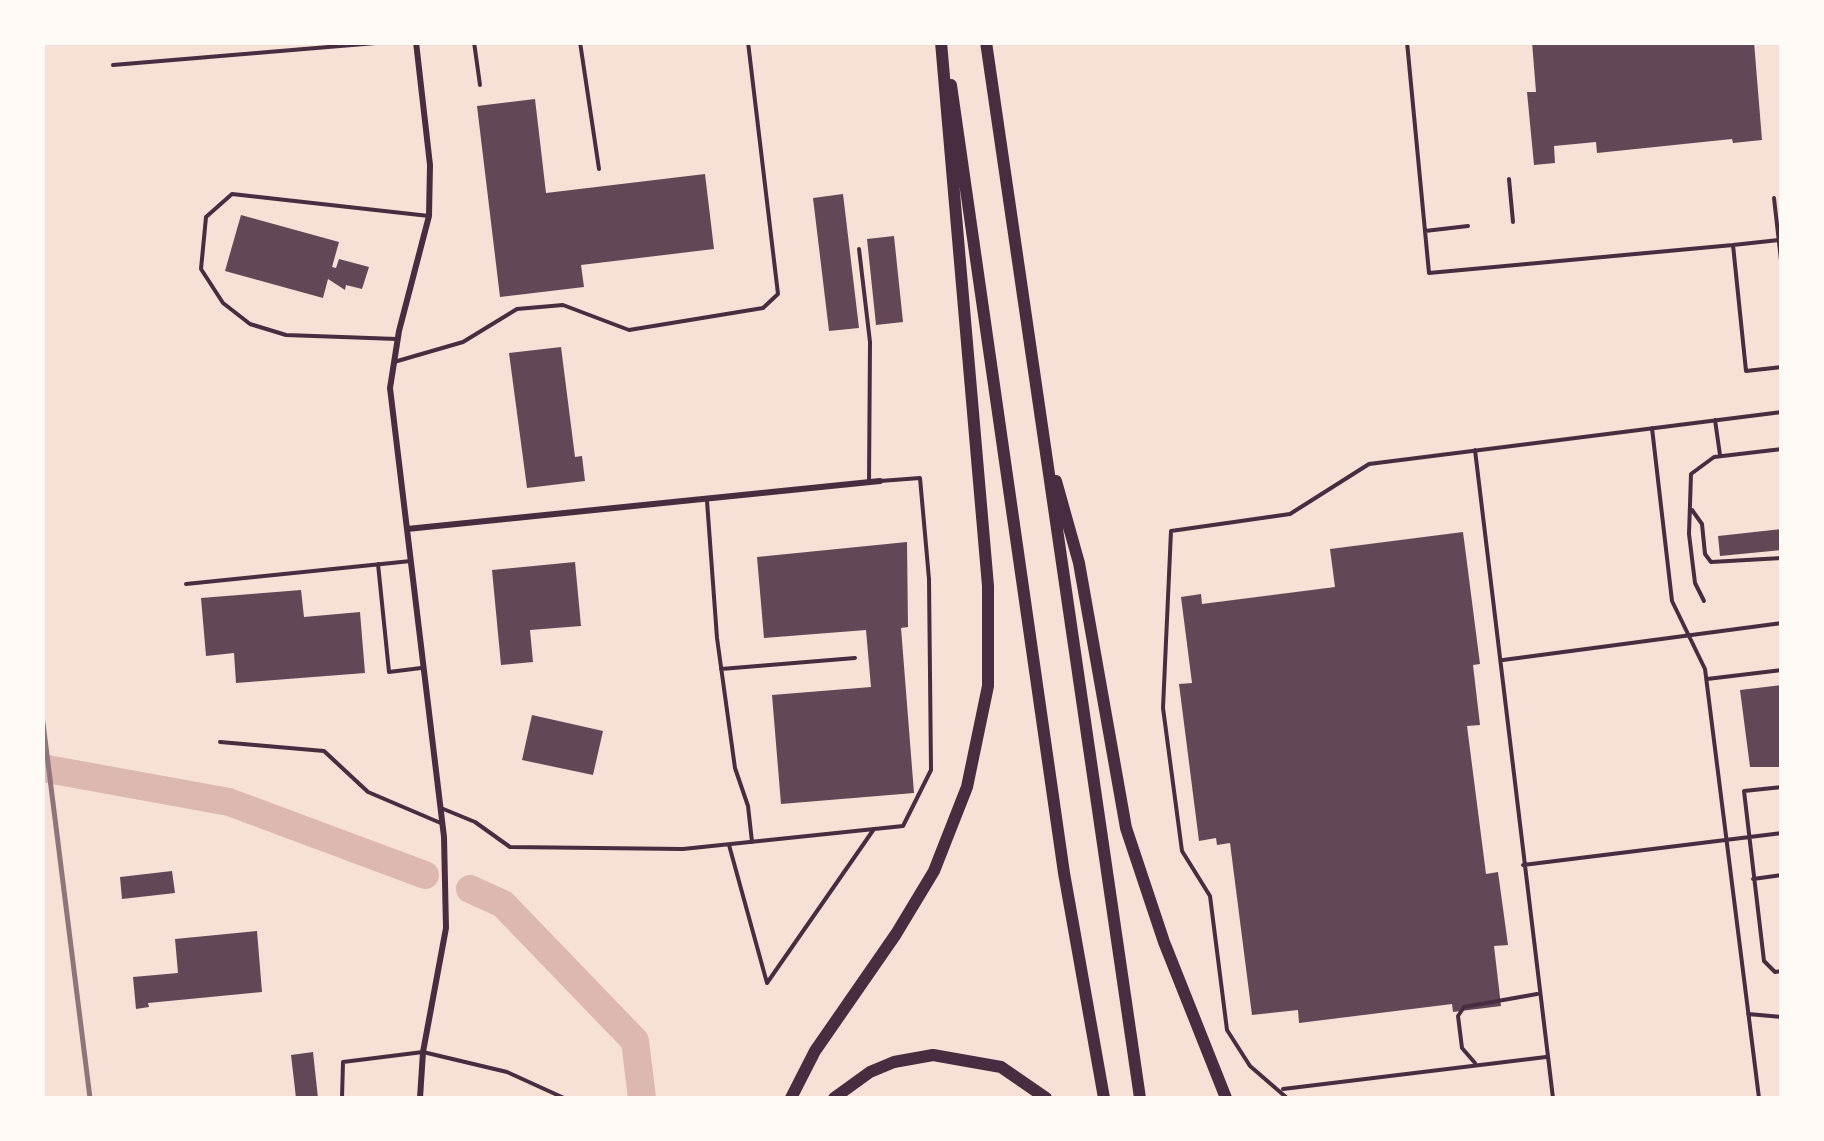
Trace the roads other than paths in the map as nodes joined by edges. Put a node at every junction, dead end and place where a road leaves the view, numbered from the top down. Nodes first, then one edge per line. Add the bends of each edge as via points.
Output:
1 (388, 42) edge
2 (416, 42) edge
3 (474, 42) edge
4 (580, 42) edge
5 (748, 42) edge
6 (943, 42) edge
7 (986, 42) edge
8 (1407, 42) edge
9 (114, 65) dead end
10 (480, 86) dead end
11 (599, 169) dead end
12 (1509, 179) dead end
13 (1774, 198) dead end
14 (429, 216) junction
15 (1513, 222) dead end
16 (1468, 226) dead end
17 (1425, 231) junction
18 (1778, 240) junction
19 (1733, 245) junction
20 (860, 249) dead end
21 (1782, 269) edge
22 (398, 339) junction
23 (394, 362) junction
24 (1782, 367) edge
25 (1782, 412) edge
26 (1715, 420) junction
27 (1652, 428) junction
28 (1043, 434) junction
29 (1782, 449) edge
30 (1475, 450) junction
31 (1720, 456) junction
32 (880, 481) joint
33 (869, 482) junction
34 (707, 499) junction
35 (1692, 510) junction
36 (407, 529) junction
37 (1782, 558) edge
38 (411, 561) junction
39 (378, 564) junction
40 (186, 584) dead end
41 (1704, 600) dead end
42 (1782, 623) edge
43 (1690, 635) junction
44 (854, 658) dead end
45 (1504, 660) junction
46 (424, 668) junction
47 (721, 669) junction
48 (1782, 670) edge
49 (1706, 679) junction
50 (220, 742) dead end
51 (1782, 787) edge
52 (441, 808) junction
53 (443, 824) junction
54 (874, 829) junction
55 (1782, 833) edge
56 (1748, 837) junction
57 (1726, 840) junction
58 (752, 842) junction
59 (729, 844) junction
60 (1522, 865) junction
61 (1782, 875) edge
62 (1753, 879) junction
63 (1782, 971) edge
64 (1537, 994) junction
65 (1748, 1014) junction
66 (1782, 1018) edge
67 (423, 1052) junction
68 (1546, 1057) junction
69 (1479, 1065) junction
70 (1280, 1089) junction
71 (342, 1098) edge
72 (420, 1098) edge
73 (564, 1098) edge
74 (791, 1098) edge
75 (834, 1098) edge
76 (1046, 1098) edge
77 (1104, 1098) edge
78 (1140, 1098) edge
79 (1226, 1098) edge
80 (1288, 1098) edge
81 (1553, 1098) edge
82 (1759, 1098) edge

1 - 9 lane
2 - 14 street
3 - 10 lane
4 - 11 lane
5 - 23 lane via 778,294 763,308 630,330 563,305 517,309 463,342
6 - 74 highway via 990,616 985,711 962,803 934,871
6 - 77 highway via 1061,853
7 - 28 highway
8 - 17 lane
12 - 15 lane
13 - 18 lane
14 - 22 street
14 - 22 lane via 232,194 206,217 201,269 223,304 250,324 286,335
16 - 17 lane
17 - 19 lane via 1428,273
18 - 19 lane
18 - 21 lane
19 - 24 lane via 1746,371
20 - 33 lane via 870,342
22 - 23 street
23 - 36 street via 390,388
25 - 26 lane
26 - 27 lane
26 - 31 lane
27 - 30 lane
27 - 43 lane via 1672,601
28 - 78 highway
28 - 79 highway via 1079,563 1130,841
29 - 31 lane
30 - 45 lane
30 - 70 lane via 1370,464 1290,514 1170,532 1164,708 1182,851 1210,896 1227,1030 1250,1066
31 - 35 lane via 1702,461 1692,474
32 - 33 street
32 - 54 lane via 920,478 929,580 931,770 903,826
33 - 34 street
34 - 36 street
34 - 47 lane
35 - 37 lane via 1711,562
35 - 41 lane via 1695,583
36 - 38 street
38 - 39 lane
38 - 46 street
39 - 40 lane
39 - 46 lane via 389,672
42 - 43 lane
43 - 45 lane
43 - 49 lane
44 - 47 lane
45 - 60 lane
46 - 52 street
47 - 58 lane
48 - 49 lane
49 - 57 lane
50 - 53 lane via 324,750 368,792
51 - 56 lane via 1744,791
52 - 53 street
52 - 59 lane via 476,822 510,847 682,850
53 - 67 street via 446,928
54 - 58 lane
54 - 59 lane via 767,983
55 - 56 lane
56 - 57 lane
56 - 62 lane
57 - 60 lane
57 - 65 lane
58 - 59 lane
60 - 64 lane
61 - 62 lane
62 - 63 lane via 1764,961
64 - 68 lane
64 - 69 lane via 1460,1011 1464,1053
65 - 66 lane
65 - 82 lane
67 - 71 lane via 343,1062
67 - 72 street
67 - 73 lane via 507,1072
68 - 69 lane
68 - 81 lane
69 - 70 lane
70 - 80 lane
75 - 76 highway via 870,1072 932,1055 1001,1067

